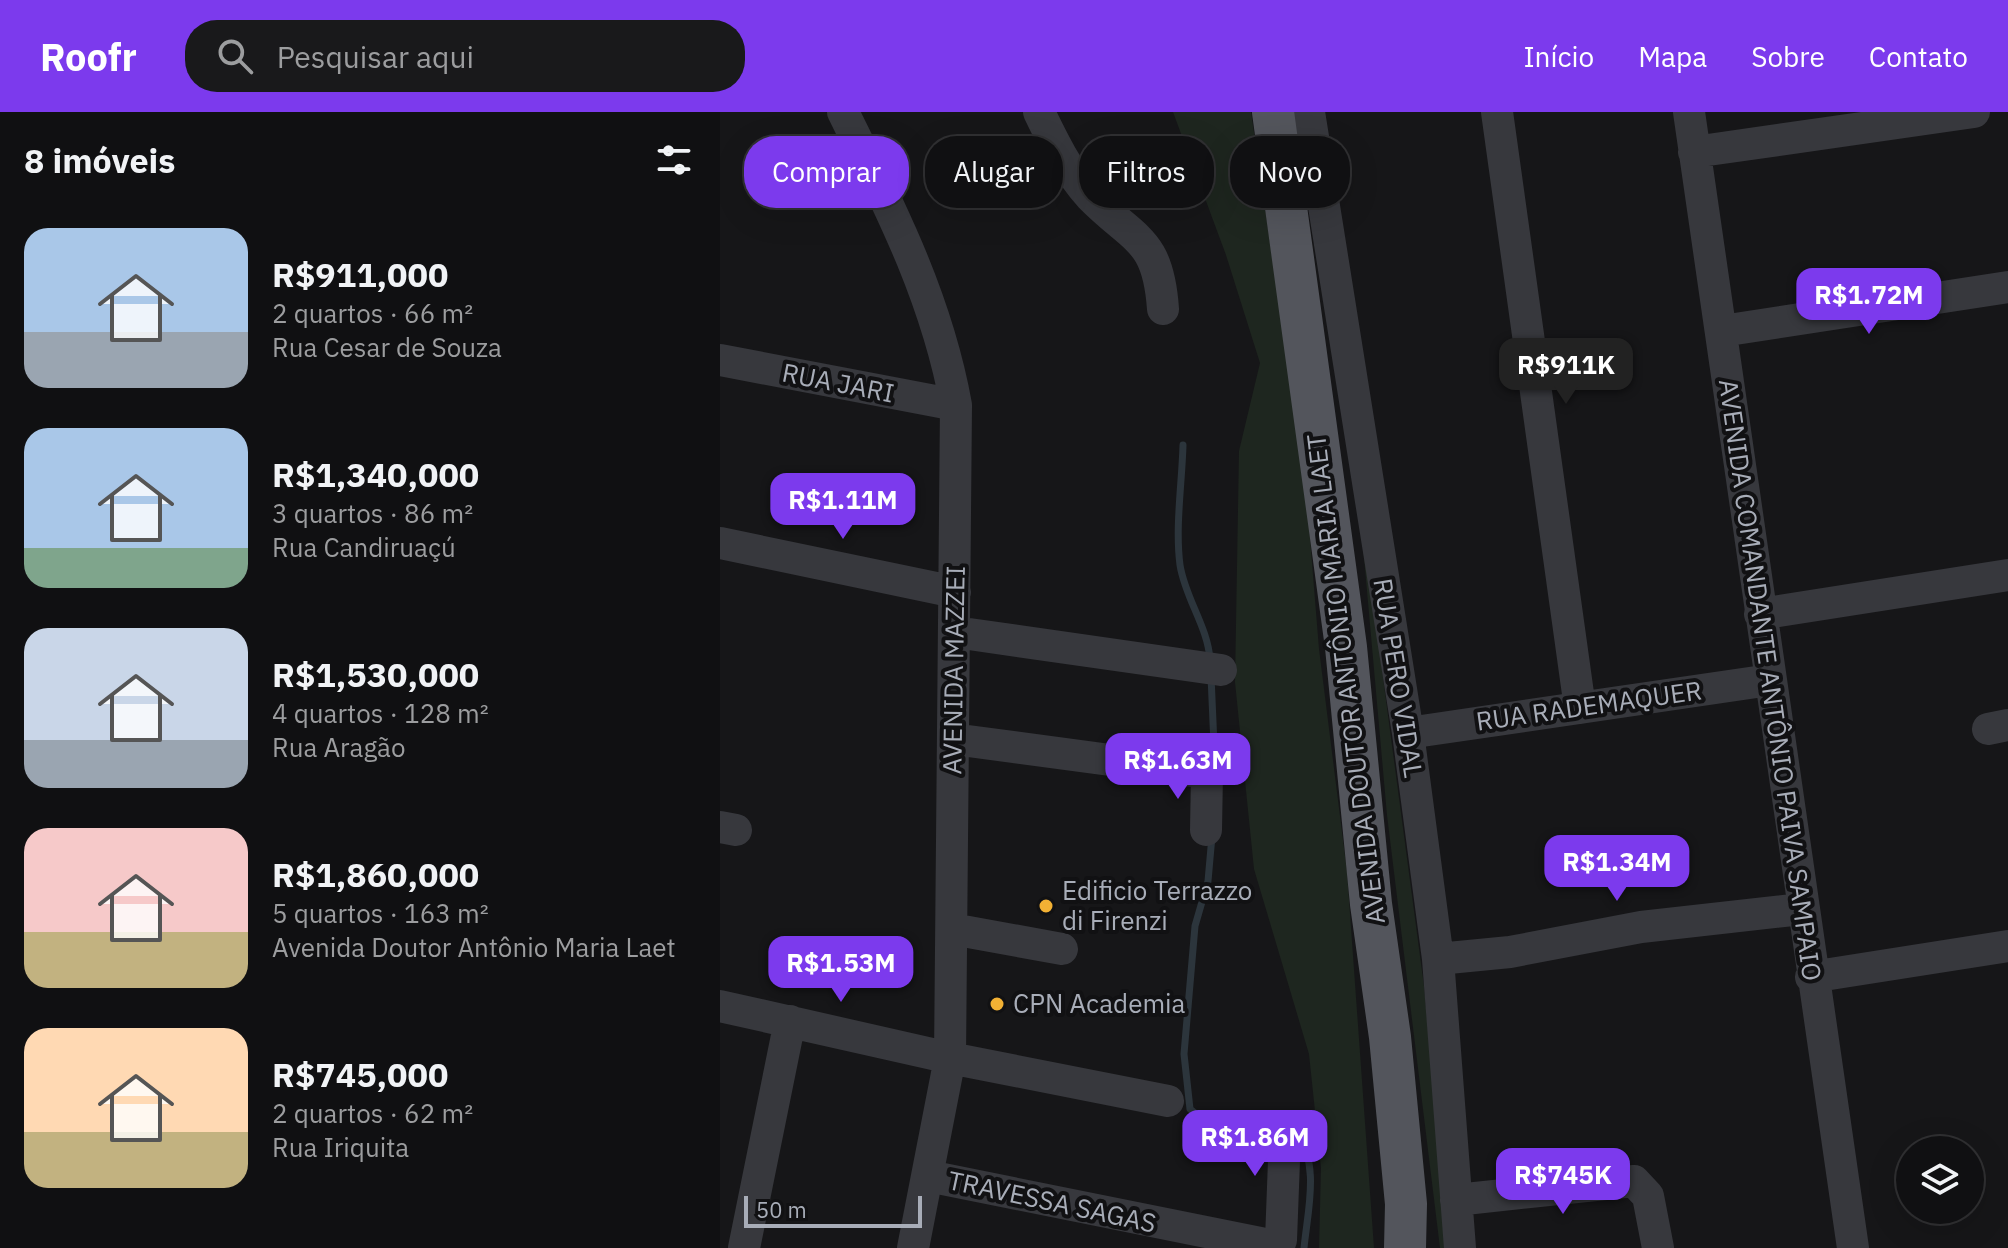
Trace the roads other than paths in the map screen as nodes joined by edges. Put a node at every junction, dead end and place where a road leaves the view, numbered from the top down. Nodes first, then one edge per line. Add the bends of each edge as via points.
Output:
1 (843, 112) edge
2 (1039, 112) edge
3 (1273, 112) edge
4 (1309, 112) edge
5 (1497, 112) edge
6 (1689, 112) edge
7 (1974, 112) edge
8 (1694, 152) junction
9 (2008, 287) edge
10 (1163, 309) dead end
11 (1722, 331) junction
12 (720, 360) edge
13 (956, 405) junction
14 (720, 543) edge
15 (2008, 575) edge
16 (955, 592) junction
17 (1760, 614) junction
18 (955, 632) junction
19 (1221, 670) dead end
20 (1770, 680) junction
21 (1580, 708) junction
22 (1408, 733) junction
23 (953, 739) junction
24 (1206, 830) dead end
25 (1802, 909) junction
26 (952, 929) junction
27 (2008, 946) edge
28 (1062, 949) dead end
29 (1438, 959) junction
30 (1811, 977) junction
31 (720, 1006) edge
32 (790, 1021) junction
33 (950, 1058) junction
34 (1168, 1101) dead end
35 (1285, 1134) dead end
36 (928, 1176) junction
37 (1456, 1200) junction
38 (1406, 1204) junction
39 (744, 1248) edge
40 (913, 1248) edge
41 (1405, 1248) edge
42 (1416, 1248) edge
43 (1460, 1248) edge
44 (1658, 1248) edge
45 (1853, 1248) edge

1 - 13 street, AVENIDA MAZZEI via 929,299 946,347
2 - 10 street via 1089,195 1147,248 1162,282
3 - 38 main road, AVENIDA DOUTOR ANTÔNIO MARIA LAET via 1346,647
4 - 22 street, RUA PERO VIDAL
5 - 21 street
6 - 8 street, AVENIDA COMANDANTE ANTÔNIO PAIVA SAMPAIO
7 - 8 street
8 - 11 street, AVENIDA COMANDANTE ANTÔNIO PAIVA SAMPAIO
9 - 11 street
11 - 17 street, AVENIDA COMANDANTE ANTÔNIO PAIVA SAMPAIO
12 - 13 street, RUA JARI
13 - 16 street, AVENIDA MAZZEI
14 - 16 street
15 - 17 street
16 - 18 street, AVENIDA MAZZEI
17 - 20 street, AVENIDA COMANDANTE ANTÔNIO PAIVA SAMPAIO
18 - 19 street
18 - 23 street, AVENIDA MAZZEI
20 - 21 street, RUA RADEMAQUER
20 - 25 street, AVENIDA COMANDANTE ANTÔNIO PAIVA SAMPAIO
21 - 22 street, RUA RADEMAQUER
22 - 29 street, RUA PERO VIDAL
23 - 24 street via 1207,773
23 - 26 street, AVENIDA MAZZEI
25 - 29 street via 1641,927 1510,952
25 - 30 street, AVENIDA COMANDANTE ANTÔNIO PAIVA SAMPAIO
26 - 28 street
26 - 33 street, AVENIDA MAZZEI
27 - 30 street
29 - 37 street, RUA PERO VIDAL
30 - 45 street, AVENIDA COMANDANTE ANTÔNIO PAIVA SAMPAIO
31 - 32 street
32 - 33 street
32 - 39 street
33 - 34 street
33 - 36 street, AVENIDA MAZZEI
35 - 36 street, TRAVESSA SAGAS via 1281,1240 1271,1245
36 - 40 street, AVENIDA MAZZEI
37 - 43 street, RUA PERO VIDAL
37 - 44 street via 1634,1181 1648,1196
38 - 41 main road, AVENIDA DOUTOR ANTÔNIO MARIA LAET
38 - 42 main road

